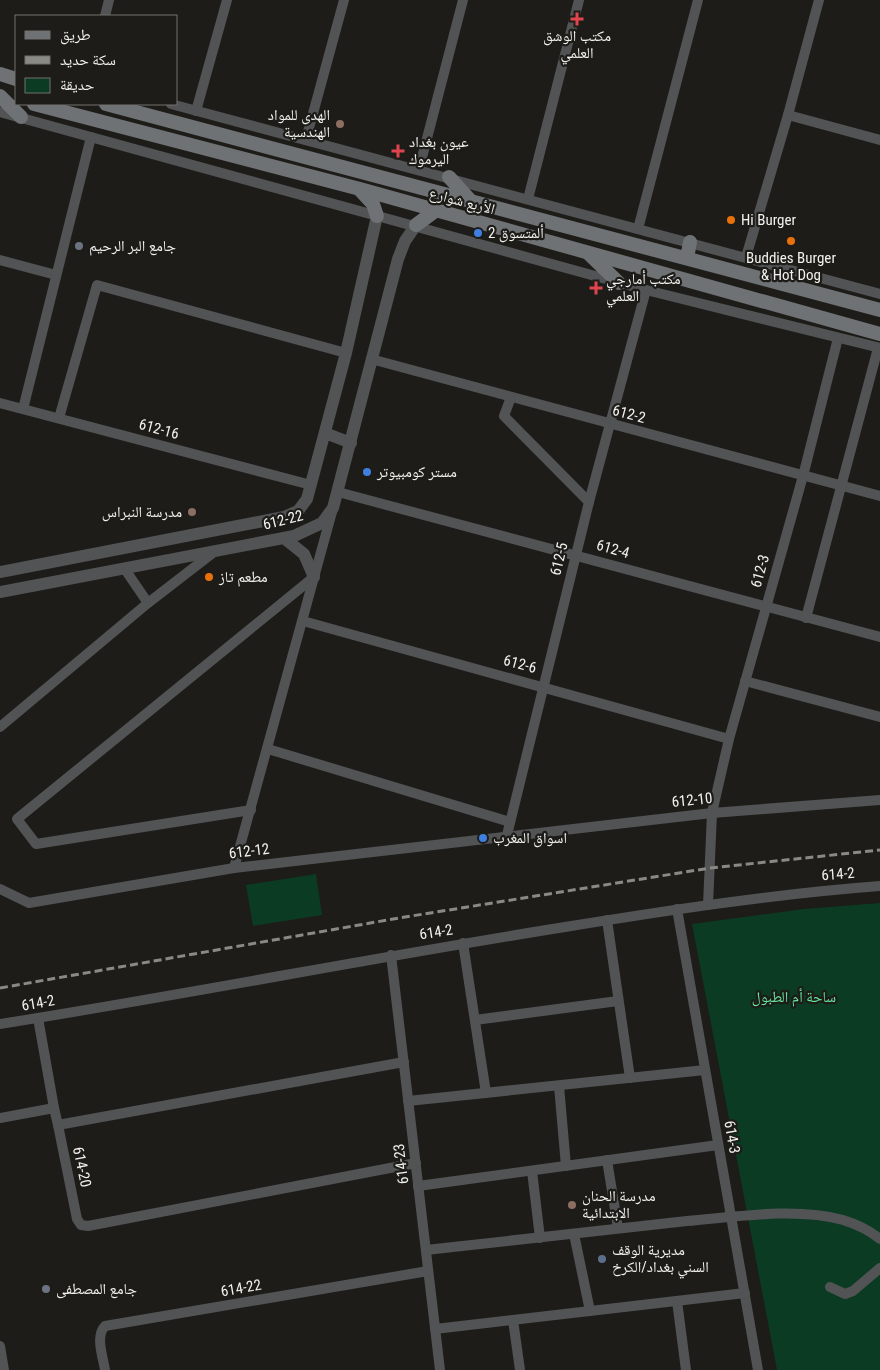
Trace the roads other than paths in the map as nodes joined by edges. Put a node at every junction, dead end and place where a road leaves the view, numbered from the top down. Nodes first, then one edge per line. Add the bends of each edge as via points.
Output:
1 (109, 0) edge
2 (227, 0) edge
3 (344, 0) edge
4 (463, 0) edge
5 (579, 0) edge
6 (698, 0) edge
7 (819, 0) edge
8 (105, 15) edge
9 (0, 74) edge
10 (15, 79) edge
11 (0, 96) edge
12 (15, 99) edge
13 (38, 105) edge
14 (110, 105) edge
15 (175, 105) edge
16 (196, 111) junction
17 (0, 112) edge
18 (788, 115) junction
19 (21, 117) junction
20 (91, 138) junction
21 (306, 139) junction
22 (880, 140) edge
23 (418, 169) junction
24 (449, 177) junction
25 (360, 189) junction
26 (469, 199) junction
27 (528, 199) junction
28 (435, 211) junction
29 (517, 212) junction
30 (377, 216) junction
31 (542, 220) junction
32 (416, 225) junction
33 (638, 229) junction
34 (508, 230) junction
35 (536, 238) junction
36 (690, 242) junction
37 (589, 254) junction
38 (746, 257) junction
39 (687, 258) junction
40 (0, 260) edge
41 (56, 275) junction
42 (619, 283) junction
43 (646, 290) junction
44 (880, 294) edge
45 (880, 310) edge
46 (880, 334) edge
47 (838, 338) junction
48 (879, 348) edge
49 (346, 353) junction
50 (371, 359) junction
51 (511, 397) junction
52 (0, 403) edge
53 (23, 408) junction
54 (59, 418) junction
55 (611, 424) junction
56 (325, 433) junction
57 (351, 442) junction
58 (803, 476) junction
59 (311, 485) junction
60 (840, 486) junction
61 (338, 492) junction
62 (880, 496) edge
63 (589, 502) junction
64 (334, 508) junction
65 (284, 538) junction
66 (216, 550) junction
67 (576, 554) junction
68 (124, 568) junction
69 (0, 572) edge
70 (314, 577) junction
71 (0, 592) edge
72 (148, 603) junction
73 (765, 607) junction
74 (806, 618) junction
75 (303, 621) junction
76 (880, 637) edge
77 (745, 681) junction
78 (545, 687) junction
79 (880, 717) edge
80 (0, 727) edge
81 (729, 739) junction
82 (268, 749) junction
83 (880, 800) edge
84 (251, 810) junction
85 (712, 813) junction
86 (510, 822) junction
87 (507, 836) junction
88 (234, 868) junction
89 (880, 886) edge
90 (0, 889) edge
91 (708, 905) junction
92 (677, 909) junction
93 (606, 920) junction
94 (463, 943) junction
95 (391, 954) junction
96 (618, 1001) junction
97 (38, 1018) junction
98 (474, 1020) junction
99 (0, 1024) edge
100 (404, 1062) junction
101 (705, 1070) junction
102 (630, 1078) junction
103 (560, 1086) junction
104 (486, 1093) junction
105 (408, 1101) junction
106 (54, 1108) junction
107 (0, 1118) edge
108 (58, 1126) junction
109 (718, 1145) junction
110 (607, 1160) junction
111 (416, 1163) junction
112 (566, 1166) junction
113 (532, 1171) junction
114 (418, 1186) junction
115 (731, 1217) junction
116 (618, 1228) junction
117 (574, 1234) junction
118 (540, 1238) junction
119 (880, 1239) edge
120 (426, 1250) junction
121 (880, 1268) edge
122 (428, 1272) junction
123 (830, 1287) dead end
124 (745, 1293) junction
125 (677, 1301) junction
126 (590, 1311) junction
127 (513, 1320) junction
128 (435, 1329) junction
129 (0, 1346) edge
130 (4, 1370) edge
131 (105, 1370) edge
132 (440, 1370) edge
133 (520, 1370) edge
134 (686, 1370) edge
135 (758, 1370) edge

1 - 8 street
2 - 16 street
3 - 21 street
4 - 23 street
5 - 27 street
6 - 33 street
7 - 18 street
9 - 10 main road
11 - 12 main road
11 - 19 main road
13 - 25 main road, الأربع شوارع
14 - 26 main road, الأربع شوارع
15 - 16 street
16 - 21 street
17 - 19 street
18 - 22 street
18 - 38 street
19 - 20 street
20 - 30 street
20 - 41 street
21 - 23 street
23 - 24 street
24 - 26 main road
24 - 27 street
25 - 28 main road, الأربع شوارع
25 - 30 main road via 373,204
26 - 29 main road, الأربع شوارع
27 - 33 street
28 - 32 main road
28 - 34 main road, الأربع شوارع
29 - 31 main road, الأربع شوارع
29 - 34 main road via 517,224
30 - 32 street
30 - 49 street, 612-22
31 - 35 main road via 535,228
31 - 39 main road, الأربع شوارع
32 - 42 street
32 - 50 street, 612-22 via 401,250
33 - 36 street
34 - 35 main road, الأربع شوارع
35 - 37 main road, الأربع شوارع
36 - 38 street
36 - 39 main road
37 - 42 main road
37 - 46 main road, الأربع شوارع
38 - 44 street
39 - 45 main road, الأربع شوارع
40 - 41 street
41 - 53 street
42 - 43 street
43 - 47 street
43 - 55 street, 612-5
47 - 48 street
47 - 58 street, 612-3
48 - 60 street
49 - 54 street via 97,285
49 - 56 street, 612-22
50 - 51 street, 612-2
50 - 57 street, 612-22
51 - 55 street, 612-2
51 - 63 street via 504,416
52 - 53 street, 612-16
53 - 54 street, 612-16
54 - 59 street, 612-16
55 - 58 street, 612-2
55 - 63 street, 612-5
56 - 57 street
56 - 59 street, 612-22
57 - 61 street, 612-22
58 - 60 street, 612-2
58 - 73 street, 612-3
59 - 69 street, 612-22 via 305,503 289,516
60 - 62 street, 612-2
60 - 74 street
61 - 64 street, 612-22
61 - 67 street, 612-4
63 - 67 street, 612-5
64 - 65 street, 612-22 via 314,529
64 - 70 street
65 - 66 street, 612-22
65 - 70 street via 304,554
66 - 68 street, 612-22
66 - 72 street
67 - 73 street, 612-4
67 - 78 street, 612-5
68 - 71 street, 612-22
68 - 72 street
70 - 75 street
70 - 84 street via 17,820 36,844
72 - 80 street
73 - 74 street, 612-4
73 - 77 street, 612-3
74 - 76 street, 612-4
75 - 78 street, 612-6
75 - 82 street
77 - 79 street
77 - 81 street, 612-3
78 - 81 street, 612-6
78 - 86 street, 612-5
81 - 85 street, 612-3
82 - 84 street
82 - 86 street
83 - 85 street, 612-10
84 - 88 street
85 - 87 street, 612-10
85 - 91 street, 612-3
86 - 87 street, 612-5
87 - 88 street, 612-12
88 - 90 street, 612-12 via 29,903
89 - 91 street, 614-2 via 808,891
91 - 92 street, 614-2
92 - 93 street, 614-2
92 - 101 street, 614-3
93 - 94 street, 614-2
93 - 96 street
94 - 95 street, 614-2
94 - 98 street
95 - 97 street, 614-2
95 - 100 street, 614-23
96 - 98 street
96 - 102 street
97 - 99 street, 614-2
97 - 106 street, 614-20
98 - 104 street
100 - 105 street, 614-23
100 - 108 street
101 - 102 street
101 - 109 street, 614-3
102 - 103 street
103 - 104 street
103 - 112 street
104 - 105 street
105 - 111 street, 614-23
106 - 107 street
106 - 108 street, 614-20
108 - 111 street, 614-20 via 77,1219 88,1226
109 - 110 street
109 - 115 street, 614-3
110 - 112 street
110 - 116 street
111 - 114 street, 614-23
112 - 113 street
113 - 114 street
113 - 118 street
114 - 120 street, 614-23
115 - 116 street
115 - 119 street via 783,1214 842,1220 870,1231
115 - 124 street, 614-3
116 - 117 street
117 - 118 street
117 - 126 street
118 - 120 street
120 - 122 street, 614-23
121 - 123 street via 853,1291 845,1294
122 - 128 street, 614-23
122 - 131 street, 614-22 via 105,1326 100,1337
124 - 125 street
124 - 135 street, 614-3
125 - 126 street
125 - 134 street
126 - 127 street
127 - 128 street
127 - 133 street
128 - 132 street, 614-23
129 - 130 street

